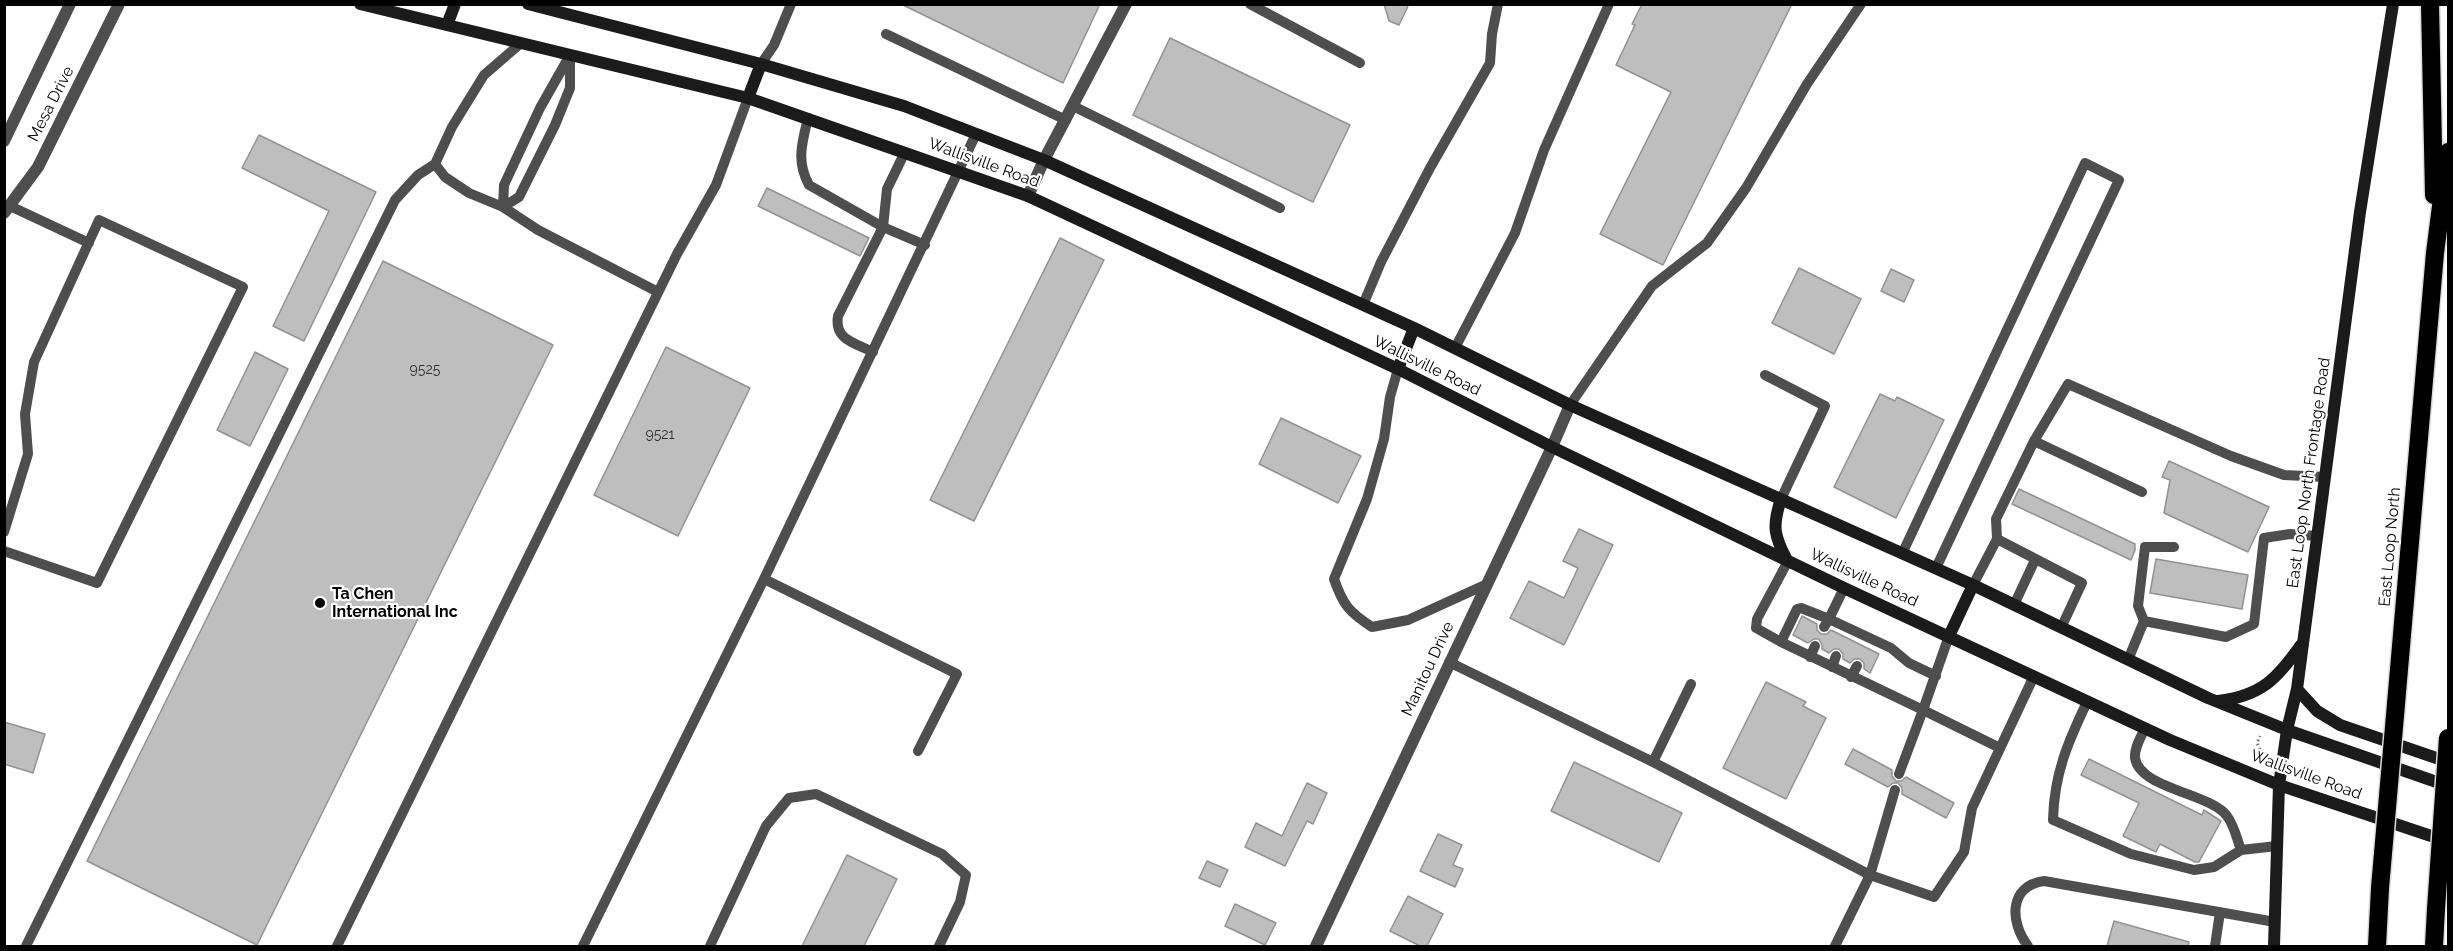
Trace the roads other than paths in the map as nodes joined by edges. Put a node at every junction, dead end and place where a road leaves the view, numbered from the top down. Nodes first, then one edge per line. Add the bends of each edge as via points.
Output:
1 (70, 4) edge
2 (119, 4) edge
3 (360, 4) edge
4 (455, 4) edge
5 (528, 4) edge
6 (791, 4) edge
7 (1126, 4) edge
8 (1250, 4) edge
9 (1498, 4) edge
10 (1609, 4) edge
11 (1861, 4) edge
12 (2430, 4) edge
13 (2392, 5) edge
14 (560, 8) edge
15 (447, 25) junction
16 (886, 34) dead end
17 (521, 43) junction
18 (570, 55) junction
19 (1360, 63) dead end
20 (761, 64) junction
21 (747, 98) junction
22 (1073, 106) junction
23 (808, 118) junction
24 (1066, 120) junction
25 (976, 134) junction
26 (4, 141) edge
27 (905, 152) junction
28 (2448, 152) edge
29 (1044, 160) junction
30 (435, 165) junction
31 (960, 171) junction
32 (1028, 196) junction
33 (503, 207) junction
34 (1280, 208) dead end
35 (7, 209) edge
36 (884, 226) junction
37 (89, 243) junction
38 (925, 245) junction
39 (2435, 253) junction
40 (658, 292) junction
41 (1363, 305) junction
42 (1414, 328) junction
43 (1455, 348) junction
44 (873, 352) junction
45 (1398, 369) junction
46 (1765, 375) dead end
47 (1570, 405) junction
48 (2034, 441) junction
49 (1552, 447) junction
50 (2325, 477) junction
51 (2142, 492) dead end
52 (1781, 500) junction
53 (4, 532) edge
54 (2317, 536) junction
55 (1997, 539) junction
56 (2174, 547) dead end
57 (4, 551) edge
58 (1902, 554) junction
59 (2035, 560) junction
60 (1788, 561) junction
61 (1936, 568) junction
62 (764, 579) junction
63 (1487, 584) junction
64 (1973, 585) junction
65 (1844, 588) junction
66 (2014, 605) junction
67 (2144, 621) junction
68 (1826, 623) junction
69 (2061, 628) junction
70 (1949, 636) junction
71 (1780, 642) junction
72 (2302, 644) junction
73 (1815, 646) dead end
74 (1836, 656) dead end
75 (1810, 657) junction
76 (2128, 660) junction
77 (1449, 662) junction
78 (1857, 666) dead end
79 (1832, 667) junction
80 (1936, 676) junction
81 (2034, 676) junction
82 (1851, 677) junction
83 (1691, 684) dead end
84 (2297, 689) junction
85 (2216, 701) junction
86 (2087, 702) junction
87 (1923, 710) junction
88 (2145, 728) junction
89 (2287, 730) junction
90 (2448, 738) edge
91 (2000, 748) junction
92 (918, 751) dead end
93 (1653, 762) junction
94 (2448, 762) edge
95 (1899, 774) dead end
96 (2279, 785) junction
97 (2448, 786) edge
98 (1895, 790) dead end
99 (2448, 842) edge
100 (2277, 846) junction
101 (2241, 850) junction
102 (1870, 875) junction
103 (2220, 912) junction
104 (2275, 922) junction
105 (27, 946) edge
106 (337, 946) edge
107 (583, 946) edge
108 (710, 946) edge
109 (939, 946) edge
110 (1316, 946) edge
111 (1835, 946) edge
112 (2028, 946) edge
113 (2215, 946) edge
114 (2274, 946) edge
115 (2377, 946) edge
116 (2434, 946) edge

1 - 26 street, Mesa Drive
2 - 35 street, Mesa Drive via 38,167
3 - 15 main road, Wallisville Road
4 - 15 main road
5 - 14 main road, Wallisville Road
6 - 20 lane via 774,45
7 - 22 street
8 - 19 lane
9 - 41 lane via 1490,63 1430,168
10 - 43 lane via 1544,150 1515,233
11 - 47 lane via 1707,243 1652,286
12 - 39 highway
13 - 50 main road, East Loop North Frontage Road
14 - 20 main road, Wallisville Road
15 - 17 main road, Wallisville Road
16 - 24 lane
17 - 18 main road, Wallisville Road
17 - 30 lane via 484,75 452,127
18 - 21 main road, Wallisville Road
18 - 33 lane via 504,185
18 - 33 lane via 570,88 555,125 519,197
20 - 21 main road
20 - 25 main road, Wallisville Road via 904,106
21 - 23 main road, Wallisville Road
21 - 40 lane via 716,185
22 - 24 street
22 - 34 lane
23 - 27 main road, Wallisville Road
23 - 36 lane via 800,153 809,185
24 - 29 street
25 - 29 main road, Wallisville Road
25 - 31 lane
27 - 31 main road, Wallisville Road
27 - 36 lane via 887,189
28 - 39 highway, East Loop North
29 - 32 street
29 - 41 main road, Wallisville Road
30 - 33 lane via 469,193
30 - 105 lane via 418,175 395,200
31 - 32 main road, Wallisville Road
31 - 38 lane
32 - 45 main road, Wallisville Road
33 - 40 lane via 538,230
35 - 37 lane
36 - 38 lane
36 - 44 lane via 836,326 841,336
37 - 53 lane via 34,362 25,414 28,453
37 - 57 lane via 99,220 243,287 97,583
38 - 44 lane
39 - 115 highway, East Loop North, bridge
40 - 106 lane
41 - 42 main road, Wallisville Road
42 - 43 main road, Wallisville Road
42 - 45 main road
43 - 47 main road, Wallisville Road
44 - 62 lane
45 - 49 main road, Wallisville Road
45 - 63 lane via 1367,499 1334,579 1340,597 1350,612 1372,627 1408,620
46 - 52 lane via 1825,406
47 - 49 street, Manitou Drive
47 - 52 main road, Wallisville Road
48 - 50 lane via 2068,384 2284,476
48 - 51 lane
48 - 55 lane via 1996,519
49 - 60 main road, Wallisville Road
49 - 63 street, Manitou Drive
50 - 54 main road, East Loop North Frontage Road
52 - 58 main road, Wallisville Road
52 - 60 main road via 1773,521 1778,543
54 - 67 lane via 2290,534 2264,538 2254,624 2226,637
54 - 72 main road, East Loop North Frontage Road
55 - 59 lane
55 - 64 lane
56 - 67 lane via 2145,547 2138,606
58 - 61 main road, Wallisville Road
58 - 61 lane via 2085,163 2120,180
59 - 66 lane
59 - 69 lane via 2082,583
60 - 65 main road, Wallisville Road
60 - 71 lane via 1756,622 1761,632
61 - 64 main road, Wallisville Road
62 - 92 lane via 957,674
62 - 107 lane
63 - 77 street, Manitou Drive
64 - 66 main road, Wallisville Road
64 - 70 main road
65 - 68 lane
65 - 70 main road, Wallisville Road
66 - 69 main road, Wallisville Road
67 - 76 lane
68 - 71 lane via 1807,609 1797,609
68 - 80 lane via 1867,642 1891,648 1909,663
69 - 76 main road, Wallisville Road
70 - 80 lane
70 - 81 main road, Wallisville Road
71 - 75 lane
72 - 84 main road, East Loop North Frontage Road
72 - 85 main road via 2283,671 2266,686 2247,696
73 - 75 lane
74 - 79 lane
75 - 79 lane
76 - 85 main road, Wallisville Road
77 - 93 lane
77 - 110 street, Manitou Drive
78 - 82 lane
79 - 82 lane
80 - 87 lane
81 - 86 main road, Wallisville Road
81 - 91 lane
82 - 87 lane
83 - 93 lane
84 - 89 main road, East Loop North Frontage Road
84 - 94 main road via 2318,711 2340,725
85 - 89 main road, Wallisville Road
86 - 88 main road, Wallisville Road
86 - 101 lane via 2066,744 2052,820 2132,854 2193,870 2214,867
87 - 91 lane
87 - 95 lane
88 - 96 main road, Wallisville Road
88 - 101 lane via 2135,750 2135,760 2142,771 2214,805 2229,821
89 - 96 main road, East Loop North Frontage Road
89 - 97 main road, Wallisville Road
90 - 116 highway, bridge
91 - 102 lane via 1972,808 1964,852 1934,897
93 - 102 lane
96 - 99 main road, Wallisville Road
96 - 100 main road, East Loop North Frontage Road
98 - 102 lane
100 - 101 lane
100 - 104 main road, East Loop North Frontage Road
102 - 111 lane
103 - 104 lane
103 - 112 lane via 2089,888 2032,882 2025,887 2015,909 2016,926
103 - 113 lane
104 - 114 main road, East Loop North Frontage Road
108 - 109 lane via 766,826 789,798 816,794 942,854 966,875 960,902

